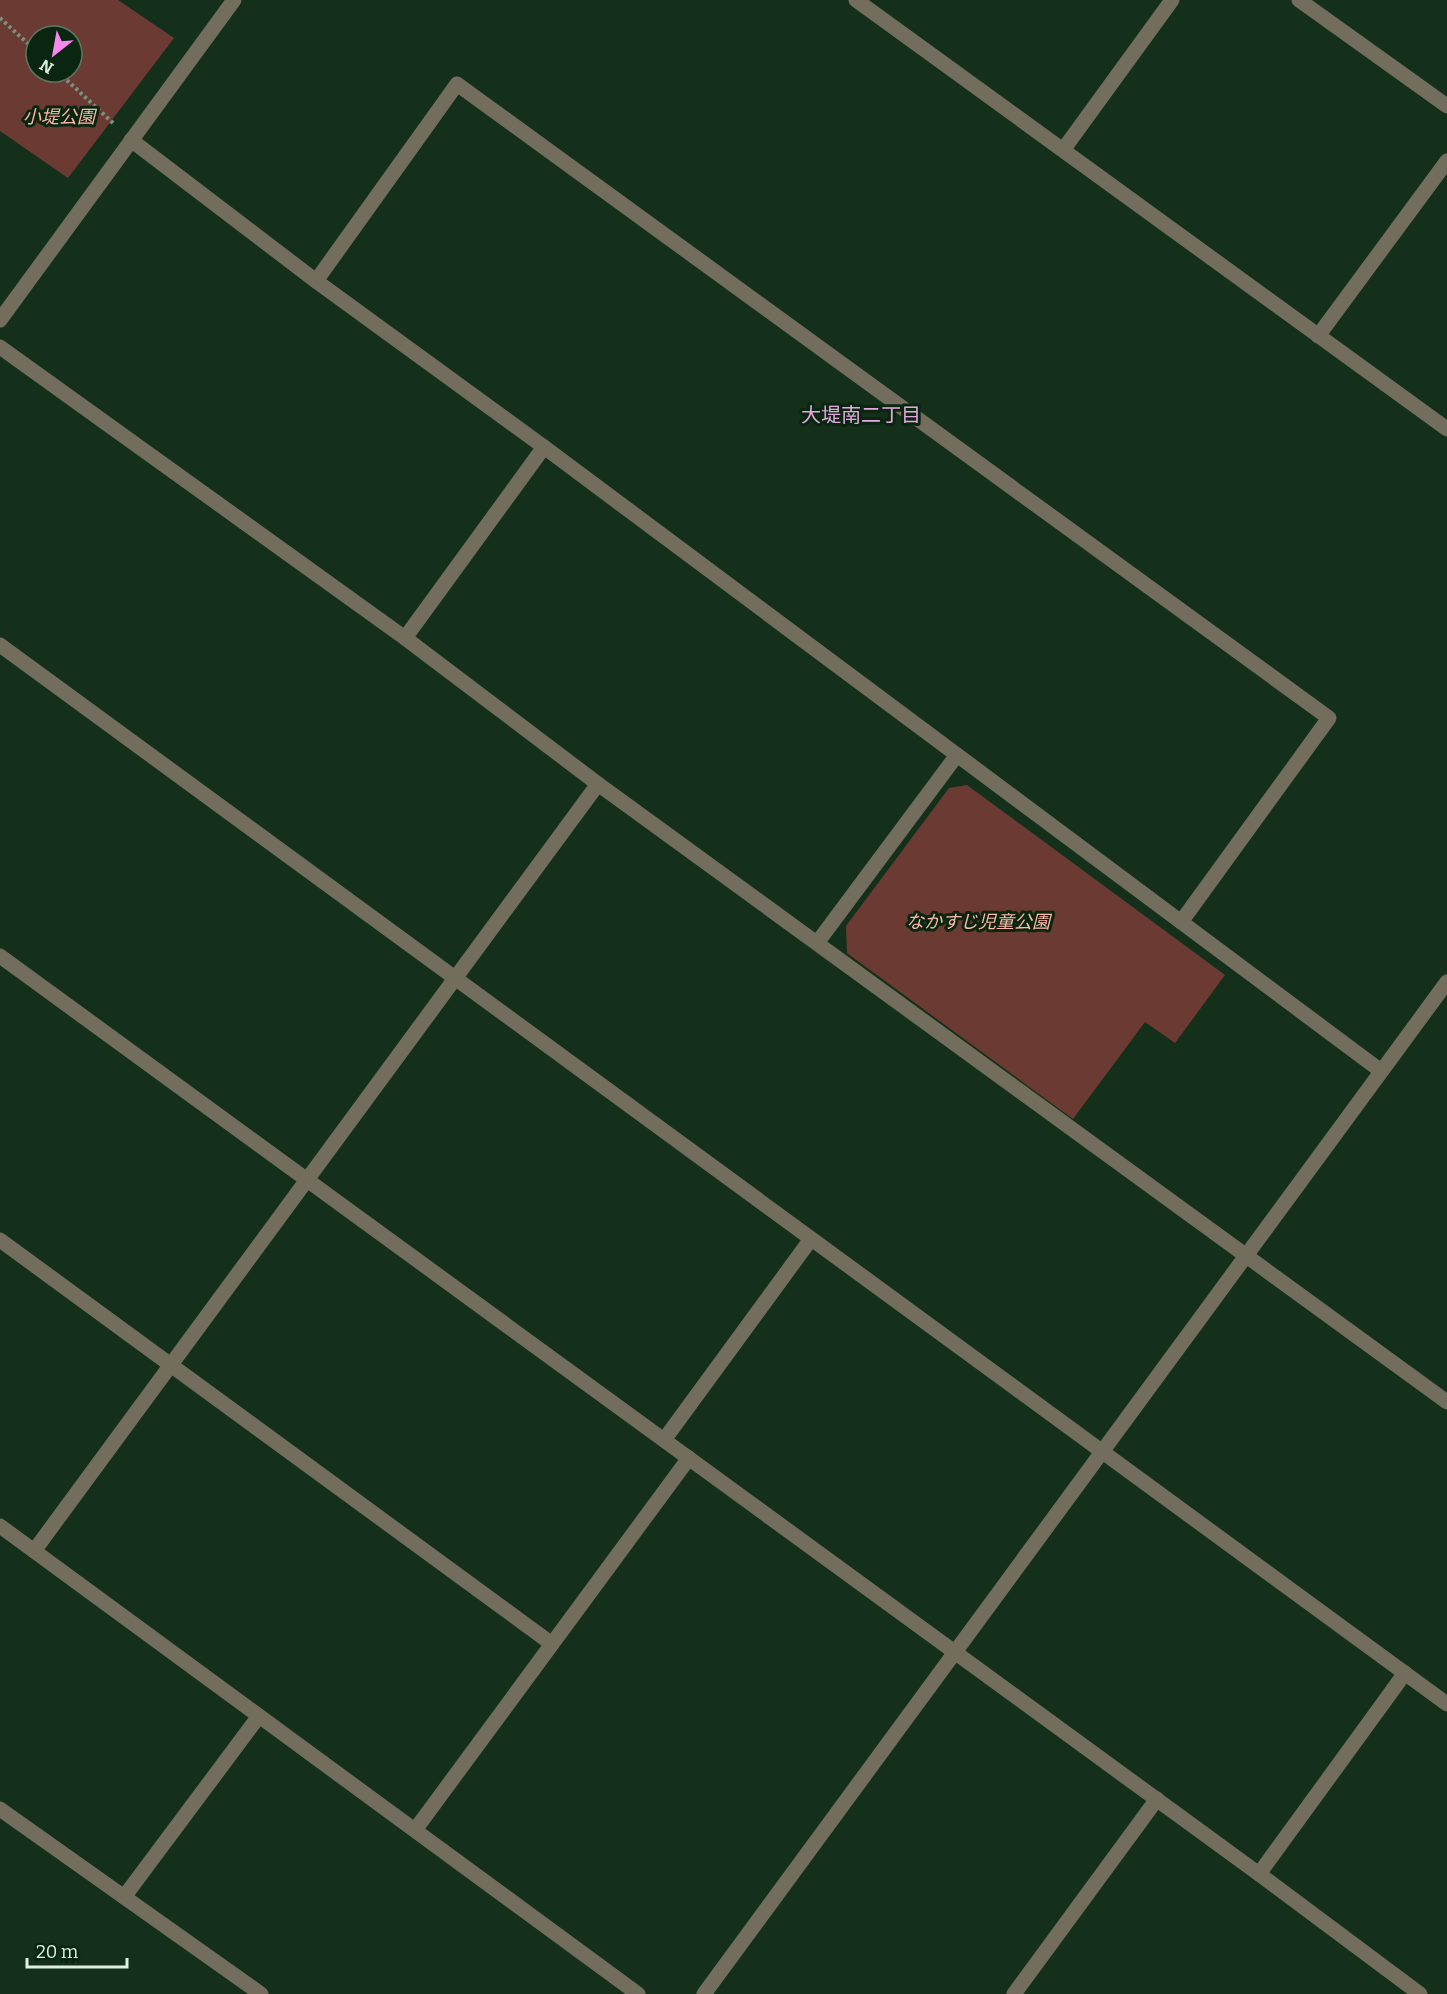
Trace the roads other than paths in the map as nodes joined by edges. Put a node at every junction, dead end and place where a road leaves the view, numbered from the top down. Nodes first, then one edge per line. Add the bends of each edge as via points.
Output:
1 (234, 0) edge
2 (856, 0) edge
3 (1172, 0) edge
4 (1299, 0) edge
5 (1447, 106) edge
6 (132, 140) junction
7 (1063, 150) junction
8 (1447, 161) edge
9 (316, 281) junction
10 (0, 320) edge
11 (1318, 336) junction
12 (0, 347) edge
13 (1447, 429) edge
14 (544, 447) junction
15 (405, 638) junction
16 (0, 645) edge
17 (957, 755) junction
18 (598, 784) junction
19 (1181, 922) junction
20 (817, 944) junction
21 (0, 956) edge
22 (456, 978) junction
23 (1447, 982) edge
24 (1381, 1071) junction
25 (308, 1180) junction
26 (811, 1239) junction
27 (0, 1240) edge
28 (1246, 1256) junction
29 (171, 1365) junction
30 (1446, 1399) edge
31 (664, 1440) junction
32 (1102, 1451) junction
33 (689, 1458) junction
34 (0, 1526) edge
35 (34, 1551) junction
36 (552, 1644) junction
37 (955, 1652) junction
38 (1405, 1673) junction
39 (1447, 1704) edge
40 (259, 1716) junction
41 (1157, 1799) junction
42 (0, 1809) edge
43 (415, 1830) junction
44 (1259, 1874) junction
45 (124, 1897) junction
46 (1021, 1991) edge
47 (261, 1994) edge
48 (638, 1994) edge
49 (704, 1994) edge
50 (1420, 1994) edge

1 - 6 street
2 - 7 street
3 - 7 street
4 - 5 street
6 - 9 street
6 - 10 street
7 - 11 street
8 - 11 street
9 - 14 street
9 - 19 street via 457,84 1329,718
11 - 13 street
12 - 15 street
14 - 15 street
14 - 17 street
15 - 18 street
16 - 22 street
17 - 19 street
17 - 20 street
18 - 20 street
18 - 22 street
19 - 24 street
20 - 28 street
21 - 25 street
22 - 25 street
22 - 26 street
23 - 24 street
24 - 28 street
25 - 29 street
25 - 31 street
26 - 31 street
26 - 32 street
27 - 29 street
28 - 30 street
28 - 32 street
29 - 35 street
29 - 36 street
31 - 33 street
32 - 37 street
32 - 38 street
33 - 36 street
33 - 37 street
34 - 35 street
35 - 40 street
36 - 43 street
37 - 41 street
37 - 49 street
38 - 39 street
38 - 44 street
40 - 43 street
40 - 45 street
41 - 44 street
41 - 46 street
42 - 45 street
43 - 48 street
44 - 50 street
45 - 47 street

